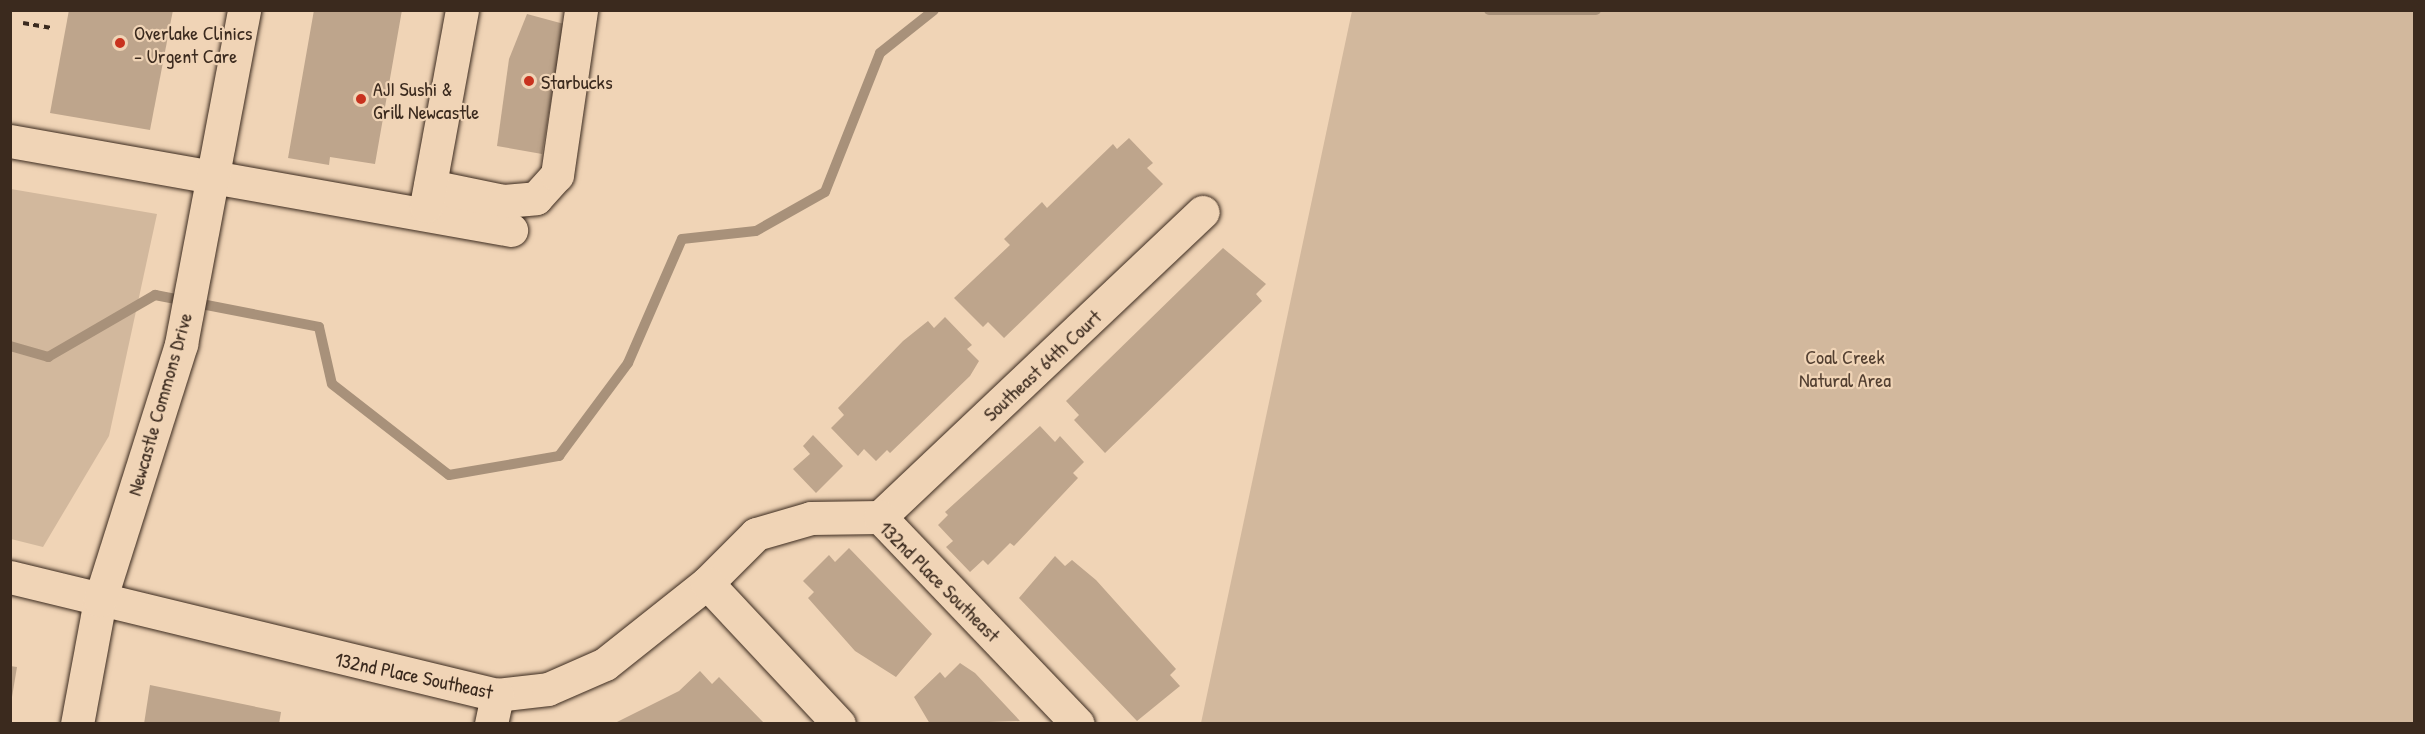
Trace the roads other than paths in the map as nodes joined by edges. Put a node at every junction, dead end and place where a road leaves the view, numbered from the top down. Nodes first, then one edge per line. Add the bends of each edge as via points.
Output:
1 (244, 10) edge
2 (462, 10) edge
3 (581, 10) edge
4 (10, 141) edge
5 (211, 176) junction
6 (428, 200) junction
7 (1203, 212) dead end
8 (511, 230) dead end
9 (880, 517) junction
10 (10, 577) edge
11 (707, 584) junction
12 (100, 600) junction
13 (494, 709) edge
14 (77, 723) edge
15 (839, 723) edge
16 (1078, 723) edge

1 - 5 street, Newcastle Commons Drive
2 - 6 street
3 - 6 street via 557,175 536,198
4 - 5 street
5 - 6 street
5 - 12 street, Newcastle Commons Drive via 181,344
6 - 8 street
7 - 9 street, Southeast 64th Court
9 - 11 street, 132nd Place Southeast via 811,518 756,534
9 - 16 street, 132nd Place Southeast
10 - 12 street, 132nd Place Southeast
11 - 13 street, 132nd Place Southeast via 605,664
11 - 15 street
12 - 13 street, 132nd Place Southeast
12 - 14 street, Newcastle Commons Drive

